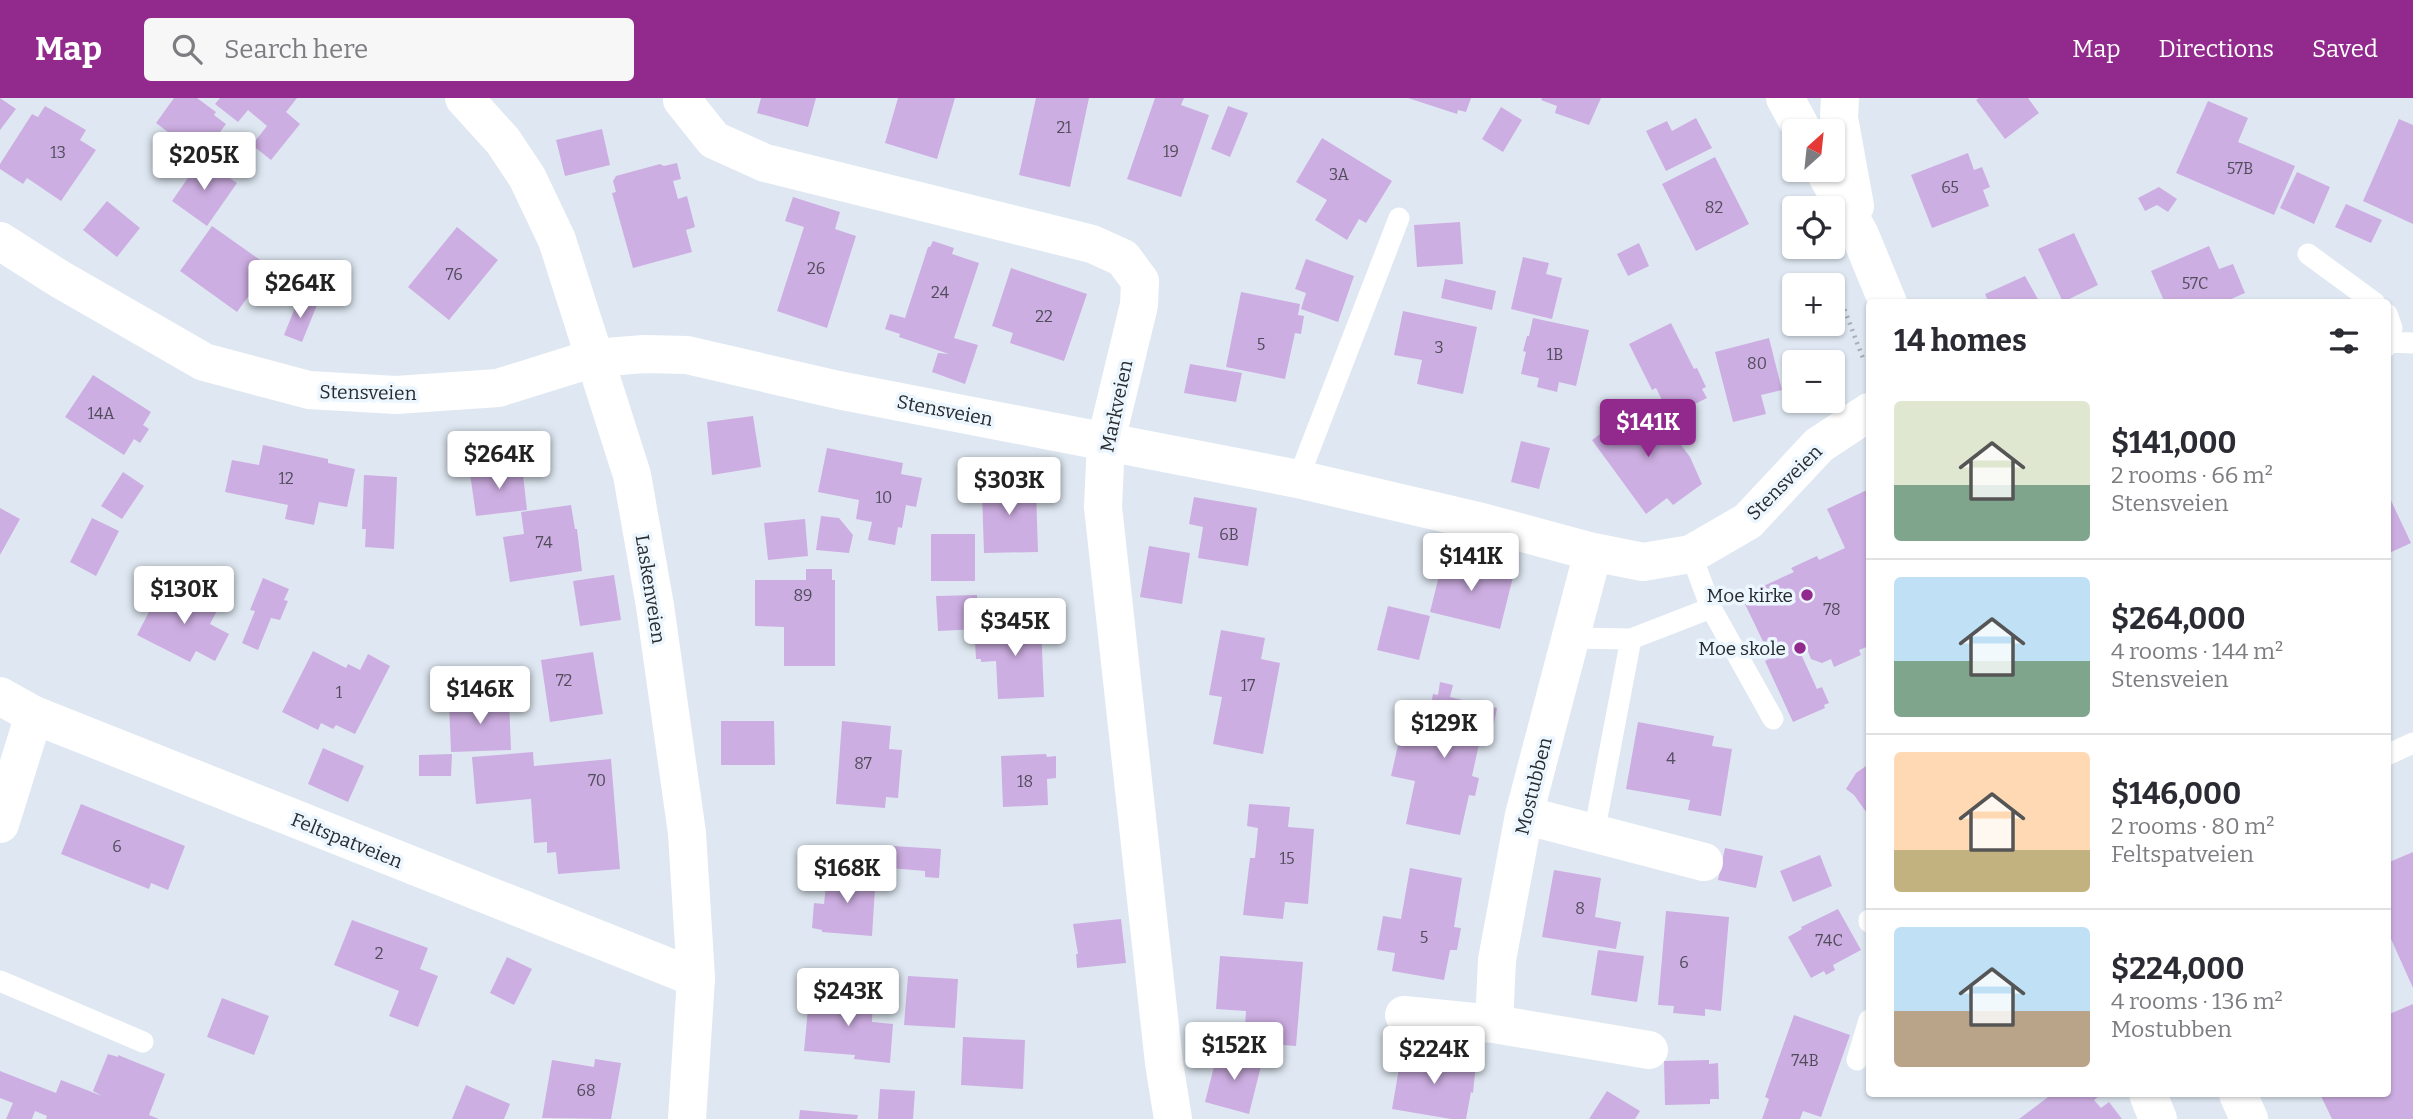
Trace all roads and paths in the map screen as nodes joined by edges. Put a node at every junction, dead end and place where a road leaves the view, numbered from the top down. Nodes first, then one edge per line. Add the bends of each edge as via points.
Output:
1 (464, 98) edge
2 (1785, 98) edge
3 (1840, 98) edge
4 (682, 100) dead end
5 (1796, 119) edge
6 (1831, 182) edge
7 (1399, 218) dead end
8 (1860, 235) junction
9 (0, 241) edge
10 (2308, 254) dead end
11 (1886, 299) edge
12 (2370, 299) edge
13 (2413, 343) edge
14 (2391, 344) edge
15 (594, 358) junction
16 (1866, 414) edge
17 (1106, 440) junction
18 (1298, 479) junction
19 (1593, 552) junction
20 (1691, 554) junction
21 (1711, 608) junction
22 (1570, 639) junction
23 (1631, 639) junction
24 (0, 696) edge
25 (34, 715) junction
26 (1773, 719) dead end
27 (2413, 743) edge
28 (2391, 753) edge
29 (4, 798) edge
30 (1524, 815) junction
31 (1594, 833) junction
32 (1704, 862) dead end
33 (695, 978) junction
34 (0, 981) edge
35 (1404, 1015) dead end
36 (1494, 1024) junction
37 (1866, 1030) edge
38 (143, 1042) dead end
39 (1648, 1050) dead end
40 (1857, 1060) dead end
41 (2149, 1097) edge
42 (2239, 1097) edge
43 (687, 1119) edge
44 (1173, 1119) edge
45 (2158, 1119) edge
46 (2249, 1119) edge

1 - 15 street, Laskenveien via 503,141 527,177 557,240
2 - 5 street
3 - 8 street via 1839,118
4 - 17 street, Markveien via 714,140 765,163 1092,244 1123,258 1140,281 1139,305
6 - 8 street
7 - 18 lane
8 - 11 street
9 - 15 street, Stensveien via 204,362 309,390 396,395 498,388
10 - 12 lane
13 - 14 lane
15 - 17 street, Stensveien via 687,355 838,390
15 - 33 street, Laskenveien via 632,475 655,606 687,833
16 - 20 street, Stensveien via 1819,444 1748,520
17 - 18 street, Stensveien
17 - 44 street, Markveien via 1103,507
18 - 19 street, Stensveien
19 - 20 street, Stensveien via 1643,562
19 - 22 street, Mostubben
20 - 21 lane
21 - 23 lane
21 - 26 lane
22 - 23 lane
22 - 30 street, Mostubben
23 - 31 lane
24 - 25 street, Feltspatveien
25 - 29 street
25 - 33 street, Feltspatveien
27 - 28 lane
30 - 31 street
30 - 36 street, Mostubben via 1497,960
31 - 32 street
33 - 43 street, Laskenveien
34 - 38 lane
35 - 36 street
36 - 39 street
37 - 40 lane
41 - 45 street
42 - 46 street

